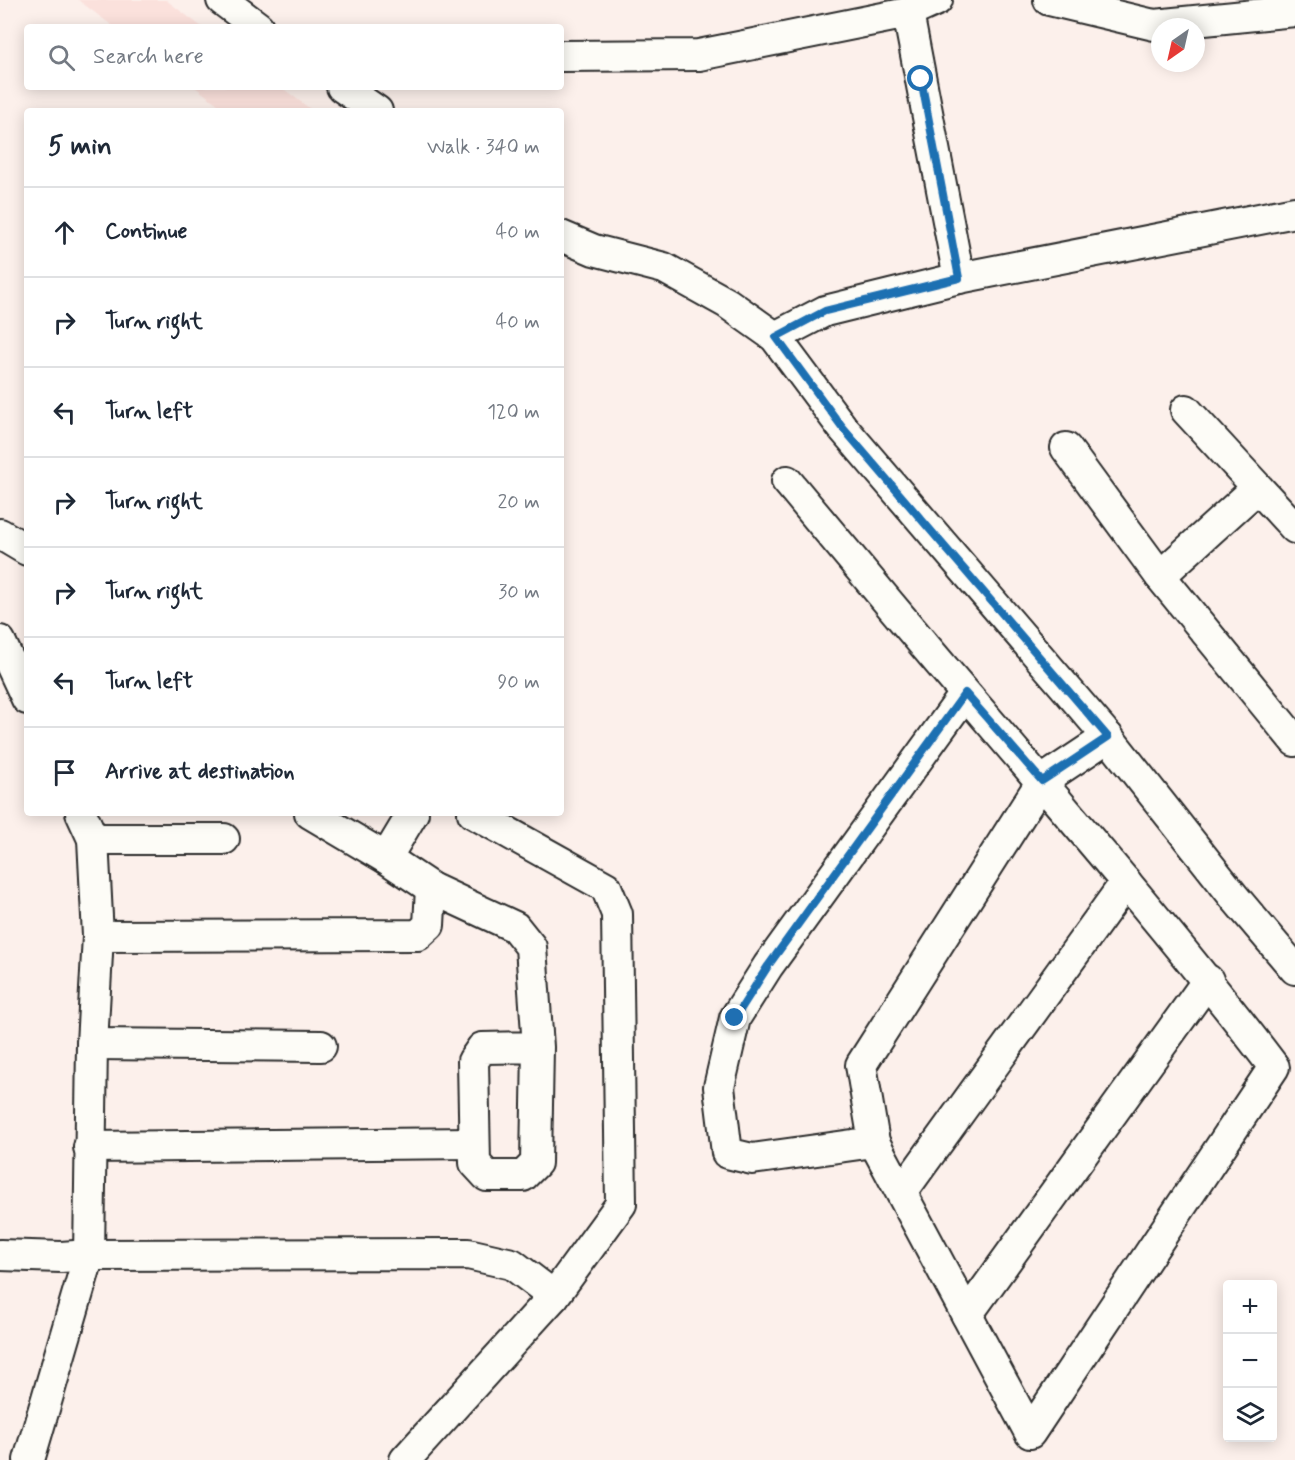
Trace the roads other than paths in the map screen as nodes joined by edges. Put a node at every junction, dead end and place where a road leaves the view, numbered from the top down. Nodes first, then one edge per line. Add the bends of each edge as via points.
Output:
1 (222, 0) edge
2 (937, 0) edge
3 (1049, 0) edge
4 (1295, 11) edge
5 (908, 13) junction
6 (254, 24) edge
7 (564, 56) edge
8 (346, 90) edge
9 (373, 108) edge
10 (1295, 212) edge
11 (564, 237) edge
12 (959, 278) junction
13 (776, 337) junction
14 (1186, 410) dead end
15 (1066, 448) dead end
16 (787, 481) dead end
17 (1257, 488) junction
18 (1295, 528) edge
19 (0, 534) edge
20 (24, 548) edge
21 (1160, 576) junction
22 (0, 641) edge
23 (24, 693) edge
24 (965, 693) junction
25 (1108, 737) junction
26 (1295, 741) edge
27 (1042, 781) junction
28 (315, 816) edge
29 (411, 816) edge
30 (478, 816) edge
31 (87, 826) edge
32 (224, 839) dead end
33 (387, 858) junction
34 (1126, 882) junction
35 (431, 888) junction
36 (98, 936) junction
37 (1295, 969) edge
38 (1208, 980) junction
39 (92, 1044) junction
40 (321, 1046) dead end
41 (538, 1047) junction
42 (874, 1142) junction
43 (474, 1143) junction
44 (89, 1147) junction
45 (902, 1192) junction
46 (0, 1255) edge
47 (89, 1255) junction
48 (554, 1296) junction
49 (967, 1315) junction
50 (29, 1460) edge
51 (405, 1460) edge

1 - 6 street
2 - 5 street
3 - 4 street via 1154,25
5 - 7 street via 699,55
5 - 12 street
8 - 9 street
10 - 12 street
11 - 13 street via 594,250 664,268 727,303
12 - 13 street via 825,311
13 - 25 street via 842,427
14 - 17 street
15 - 21 street
16 - 24 street
17 - 18 street
17 - 21 street
19 - 20 street
21 - 26 street
22 - 23 street
24 - 27 street
24 - 42 street via 768,966 735,1018 719,1087 727,1153 753,1158
25 - 27 street
25 - 37 street
27 - 34 street
27 - 42 street via 861,1065
28 - 33 street
29 - 33 street
30 - 48 street via 606,887 617,915 621,1204
31 - 32 street
31 - 36 street
33 - 35 street
34 - 38 street
34 - 45 street
35 - 36 street via 429,925 418,935
35 - 41 street via 515,927 531,947
36 - 39 street
38 - 49 street
38 - 49 street via 1274,1067 1030,1433
39 - 40 street
39 - 44 street
41 - 43 street via 482,1048 473,1061
41 - 43 street via 536,1163 523,1176 486,1176 475,1163
42 - 45 street
43 - 44 street
44 - 47 street
45 - 49 street
46 - 47 street
47 - 48 street via 468,1254 512,1264
47 - 50 street
48 - 51 street

